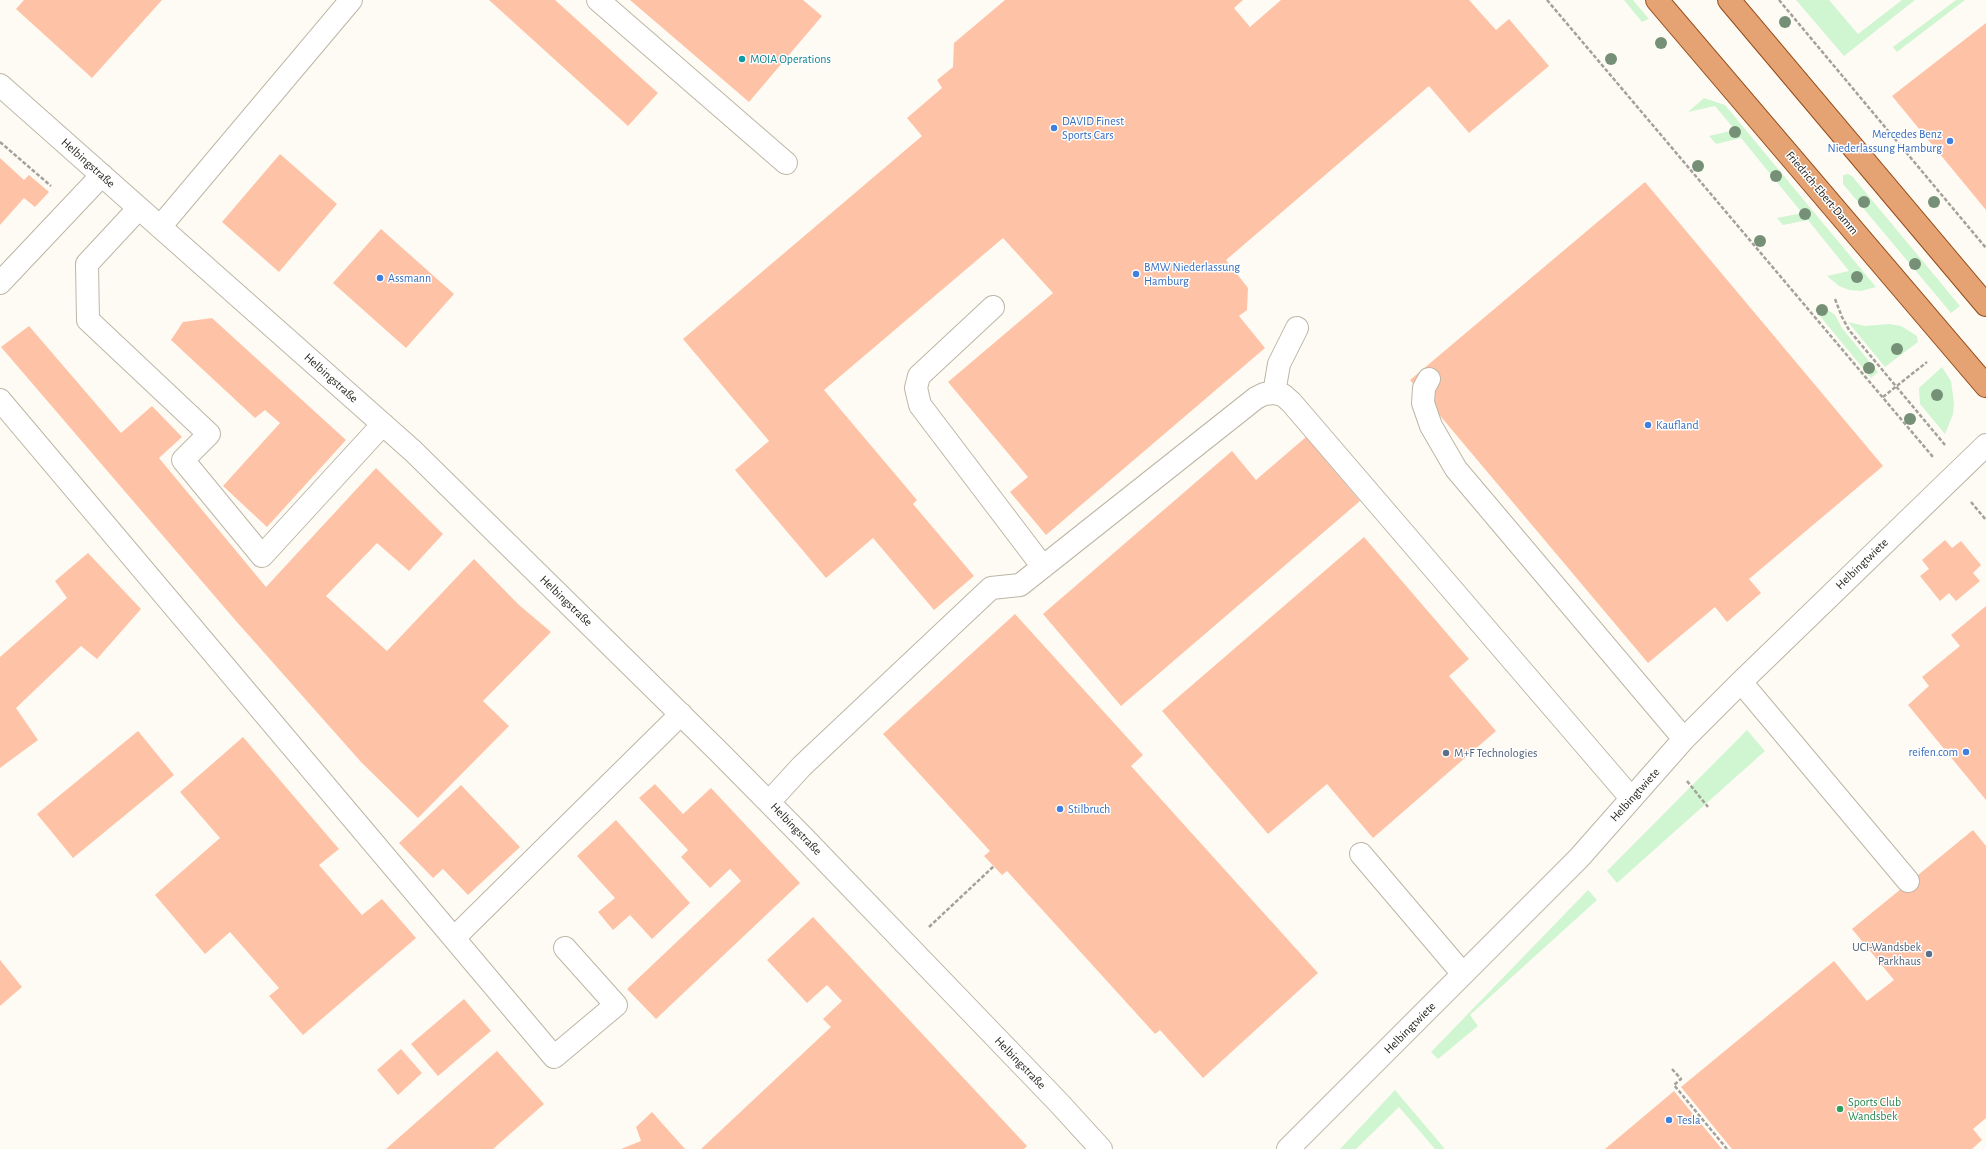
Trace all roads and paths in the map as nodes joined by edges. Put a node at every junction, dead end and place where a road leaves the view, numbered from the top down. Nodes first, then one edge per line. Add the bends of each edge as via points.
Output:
1 (351, 0) edge
2 (598, 0) edge
3 (1547, 0) edge
4 (1657, 0) edge
5 (1730, 0) edge
6 (1779, 0) edge
7 (0, 85) edge
8 (0, 142) edge
9 (786, 163) dead end
10 (102, 175) junction
11 (73, 205) junction
12 (139, 208) junction
13 (160, 227) junction
14 (1986, 248) edge
15 (0, 283) edge
16 (1836, 299) dead end
17 (1986, 305) edge
18 (993, 307) dead end
19 (1298, 328) dead end
20 (1930, 359) dead end
21 (1429, 379) dead end
22 (1896, 386) junction
23 (1986, 386) edge
24 (1274, 392) junction
25 (1883, 397) junction
26 (0, 400) edge
27 (383, 424) junction
28 (1942, 441) dead end
29 (1986, 445) edge
30 (1932, 455) dead end
31 (1966, 496) dead end
32 (1986, 520) edge
33 (1043, 567) junction
34 (1741, 682) junction
35 (681, 714) junction
36 (1684, 739) junction
37 (1631, 798) junction
38 (769, 802) junction
39 (1361, 854) dead end
40 (994, 866) dead end
41 (1908, 881) dead end
42 (454, 938) junction
43 (909, 946) junction
44 (565, 948) dead end
45 (1463, 974) junction
46 (1672, 1069) dead end
47 (1101, 1149) edge
48 (1288, 1149) edge
49 (1727, 1149) edge

1 - 13 street
2 - 9 street
3 - 25 path
4 - 23 main road, Friedrich-Ebert-Damm
5 - 17 main road
6 - 14 path
7 - 10 street, Helbingstraße
8 - 11 path
10 - 11 street
10 - 12 street, Helbingstraße
11 - 15 street
12 - 13 street, Helbingstraße
12 - 27 street via 87,264 88,320 209,434 183,460 262,556
13 - 27 street, Helbingstraße
16 - 22 path via 1849,330
18 - 33 street via 919,376 916,388 920,405
19 - 24 street via 1279,364
20 - 22 path
21 - 36 street via 1424,388 1423,403 1431,426 1456,469
22 - 25 path
22 - 28 path
24 - 33 street via 1256,398
24 - 37 street via 1291,402
25 - 30 path
26 - 42 street
27 - 35 street, Helbingstraße
29 - 34 street, Helbingtwiete
31 - 32 path
33 - 38 street via 1020,585 991,588 802,766
34 - 36 street, Helbingtwiete
34 - 41 street
35 - 38 street, Helbingstraße
35 - 42 street
36 - 37 street, Helbingtwiete
37 - 45 street, Helbingtwiete via 1579,858
38 - 43 street, Helbingstraße
39 - 45 street
40 - 43 path
42 - 44 street via 554,1057 616,1005
43 - 47 street, Helbingstraße
45 - 48 street, Helbingtwiete
46 - 49 path via 1681,1079 1674,1085

